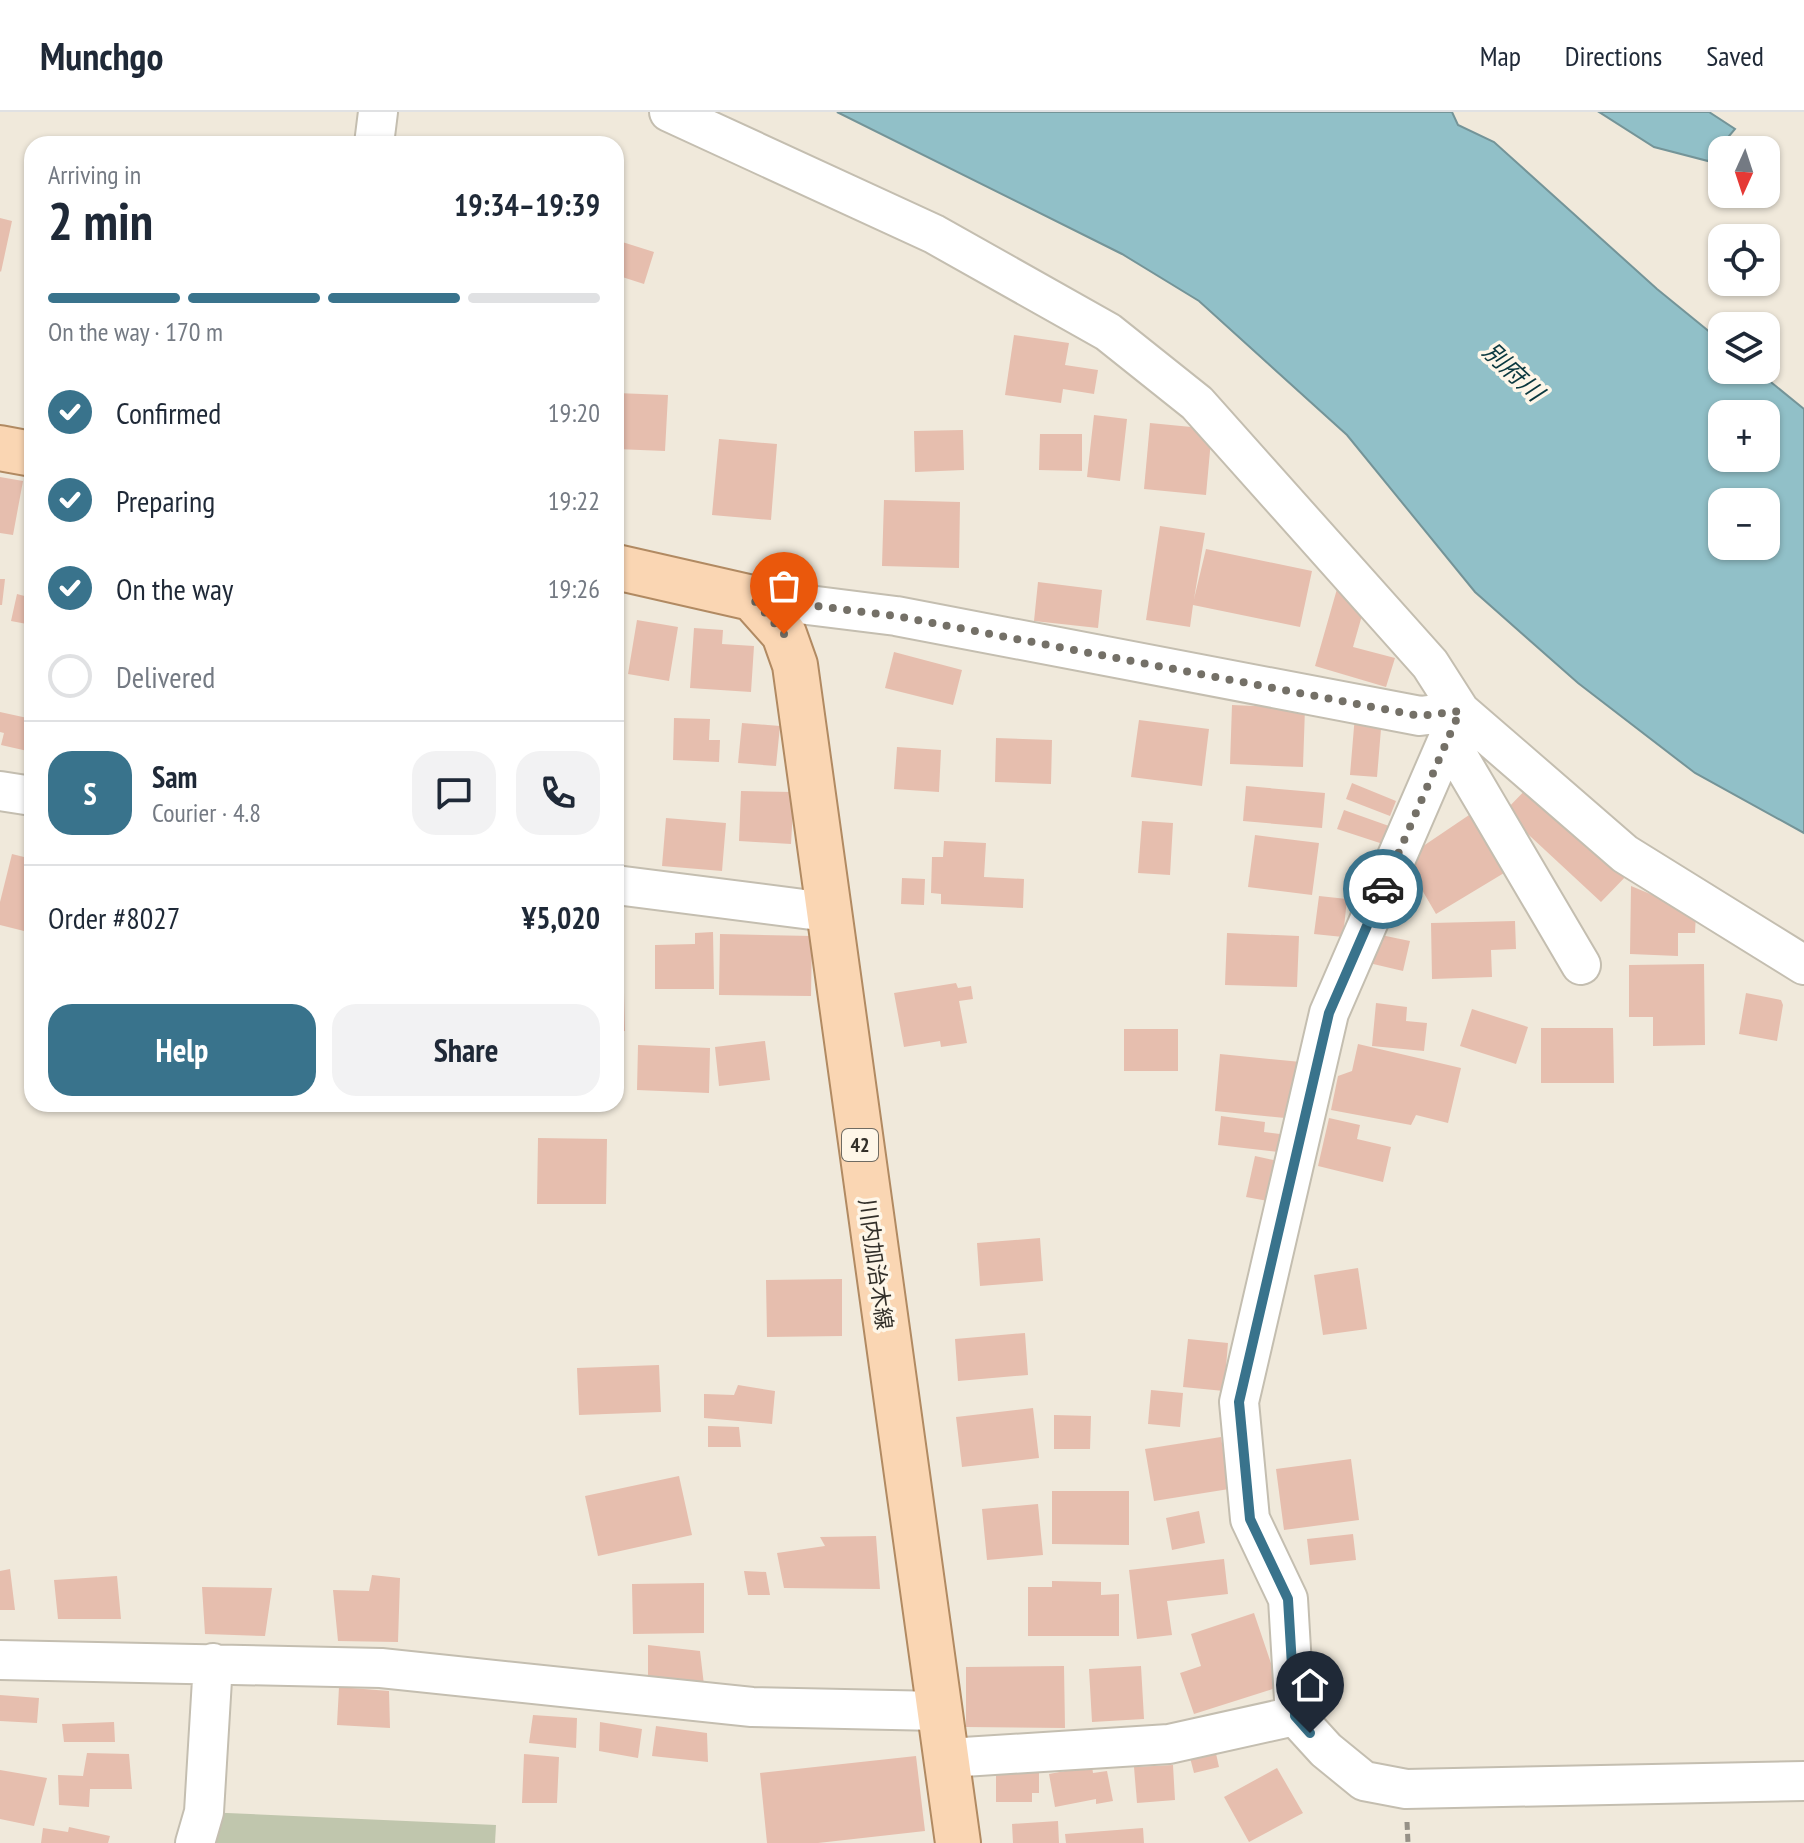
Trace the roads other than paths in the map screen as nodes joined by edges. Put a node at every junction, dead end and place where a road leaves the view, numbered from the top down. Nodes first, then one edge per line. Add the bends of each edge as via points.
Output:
1 (378, 112) edge
2 (669, 112) edge
3 (375, 136) edge
4 (0, 448) edge
5 (24, 452) edge
6 (624, 569) edge
7 (752, 598) junction
8 (1454, 725) junction
9 (0, 791) edge
10 (24, 795) edge
11 (624, 886) edge
12 (827, 912) junction
13 (1581, 965) dead end
14 (1804, 965) edge
15 (0, 1660) edge
16 (213, 1663) junction
17 (939, 1711) junction
18 (1295, 1716) junction
19 (948, 1758) junction
20 (1804, 1781) edge
21 (195, 1843) edge
22 (958, 1843) edge

1 - 3 street
2 - 8 street via 934,234 1108,332 1197,403 1430,664
4 - 5 main road
6 - 7 main road
7 - 8 street via 896,616
7 - 12 main road, 川内加治木線 / 42 via 784,634 795,665
8 - 13 street
8 - 14 street via 1625,854
8 - 18 street via 1329,1013 1239,1402 1250,1519 1288,1599
9 - 10 street
11 - 12 street
12 - 17 main road, 川内加治木線 / 42
15 - 16 street
16 - 17 street via 381,1668 752,1707
16 - 21 street via 204,1812
17 - 19 main road, 川内加治木線 / 42
18 - 19 street via 1169,1744
18 - 20 street via 1364,1781 1406,1789
19 - 22 main road, 川内加治木線 / 42

